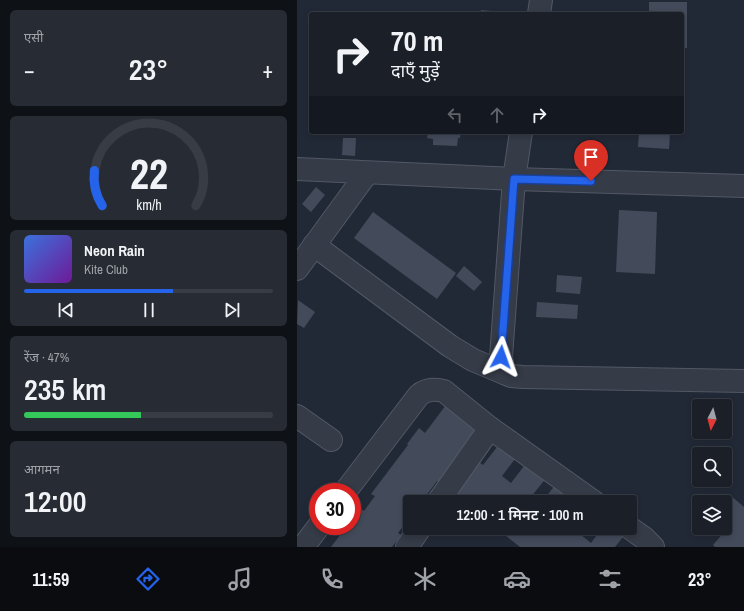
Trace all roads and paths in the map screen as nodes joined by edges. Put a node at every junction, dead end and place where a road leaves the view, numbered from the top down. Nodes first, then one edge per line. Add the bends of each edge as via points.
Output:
1 (541, 0) edge
2 (539, 12) edge
3 (521, 134) edge
4 (297, 169) edge
5 (367, 173) junction
6 (514, 179) junction
7 (744, 186) edge
8 (314, 245) junction
9 (297, 269) edge
10 (504, 373) junction
11 (744, 381) edge
12 (297, 416) edge
13 (490, 428) junction
14 (331, 440) dead end
15 (352, 483) edge
16 (443, 495) edge
17 (584, 495) edge
18 (637, 533) edge
19 (312, 535) edge
20 (415, 535) edge
21 (303, 547) edge
22 (407, 547) edge
23 (653, 547) edge

1 - 2 street
3 - 6 street
4 - 5 street
5 - 6 street
5 - 8 street
6 - 7 street
6 - 10 street via 501,357
8 - 9 street
8 - 10 street via 450,346 473,360
10 - 11 street via 523,377
12 - 14 street
13 - 15 street via 444,391 425,390
13 - 16 street
13 - 17 street
18 - 23 street
19 - 21 street
20 - 22 street

